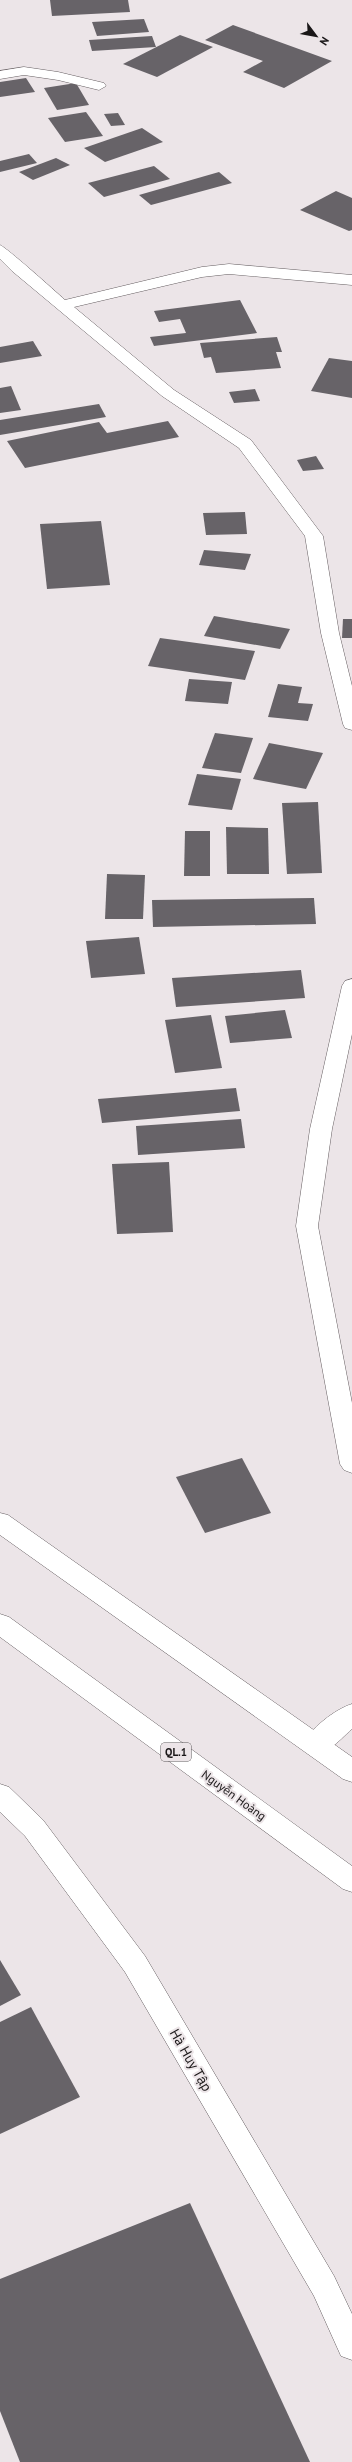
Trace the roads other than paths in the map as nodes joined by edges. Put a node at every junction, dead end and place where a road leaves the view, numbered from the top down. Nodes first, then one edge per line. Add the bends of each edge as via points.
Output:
1 (0, 75) edge
2 (99, 86) dead end
3 (0, 250) edge
4 (352, 280) edge
5 (62, 306) junction
6 (352, 724) edge
7 (352, 986) edge
8 (352, 1464) edge
9 (0, 1522) edge
10 (0, 1624) edge
11 (352, 1714) edge
12 (315, 1745) junction
13 (352, 1771) edge
14 (0, 1795) edge
15 (352, 1881) edge
16 (352, 2346) edge

1 - 2 main road via 24,71
3 - 5 main road
4 - 5 main road via 229,269 202,272
5 - 6 main road via 168,393 245,444 314,536 330,633
7 - 8 main road via 321,1129 307,1226
9 - 12 main road
10 - 15 main road, Nguyễn Hoàng / QL.1
11 - 12 main road
12 - 13 main road
14 - 16 main road, Hà Huy Tập via 34,1828 135,1964 324,2286

